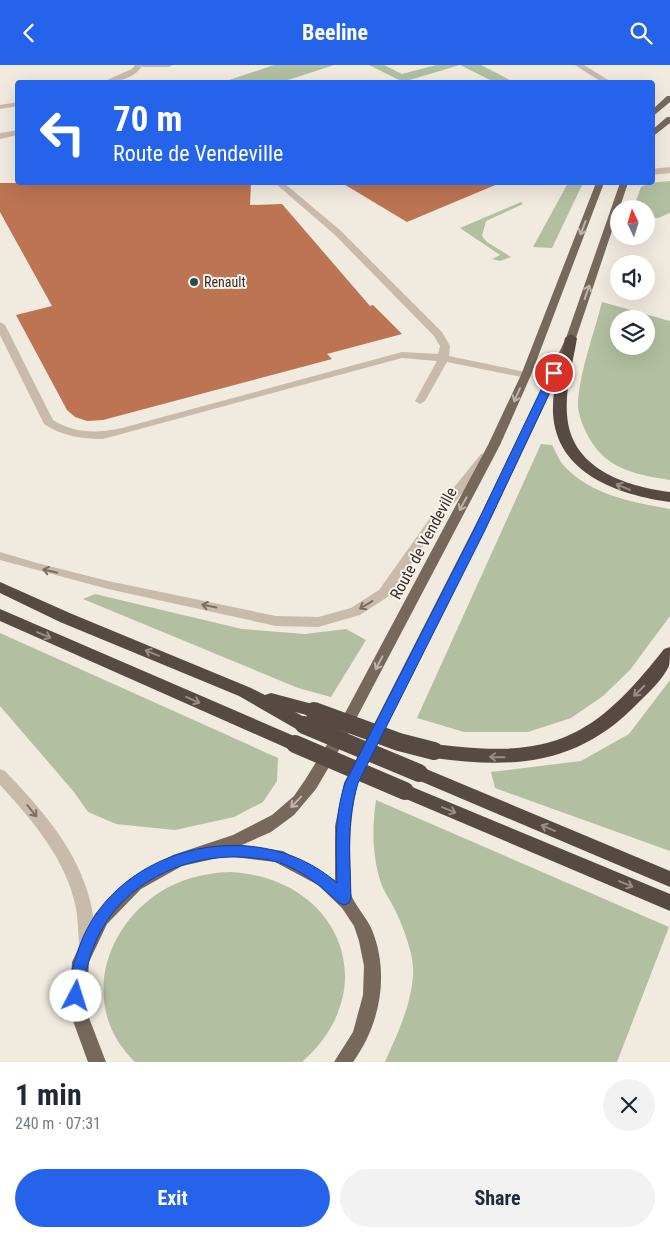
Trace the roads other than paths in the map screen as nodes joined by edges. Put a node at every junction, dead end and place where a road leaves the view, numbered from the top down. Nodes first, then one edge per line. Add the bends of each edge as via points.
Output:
1 (140, 65) edge
2 (169, 65) edge
3 (579, 65) edge
4 (112, 80) edge
5 (604, 80) edge
6 (670, 98) edge
7 (15, 104) edge
8 (0, 107) edge
9 (655, 112) edge
10 (670, 119) edge
11 (670, 127) edge
12 (655, 132) edge
13 (15, 133) edge
14 (0, 136) edge
15 (655, 138) edge
16 (670, 170) edge
17 (655, 172) edge
18 (281, 185) edge
19 (599, 185) edge
20 (624, 185) edge
21 (0, 325) edge
22 (571, 338) junction
23 (443, 359) junction
24 (526, 375) junction
25 (420, 401) dead end
26 (494, 445) junction
27 (670, 497) edge
28 (0, 556) edge
29 (0, 587) edge
30 (0, 615) edge
31 (670, 653) edge
32 (309, 718) junction
33 (0, 775) edge
34 (197, 854) junction
35 (670, 879) edge
36 (344, 898) junction
37 (670, 903) edge
38 (87, 943) junction
39 (97, 1062) edge
40 (343, 1062) edge

1 - 2 street
1 - 4 street via 136,71
3 - 5 street
6 - 9 main road
7 - 8 street
10 - 12 main road
11 - 15 main road
13 - 14 street
16 - 17 street
18 - 23 street via 338,233 438,334 445,346
19 -> 24 main road, Route de Vendeville
22 -> 20 main road
21 - 23 street via 48,422 91,436 123,431 402,355
27 -> 22 highway via 627,489 599,477 581,463 567,443 560,415
22 - 36 main road via 352,783 342,824
23 - 24 street
23 - 25 street
24 -> 26 main road, Route de Vendeville
26 -> 28 street via 442,510 384,593 368,605 318,622 276,621 99,583
26 -> 34 main road, Route de Vendeville via 345,726 298,802 277,819 245,837
32 -> 29 highway via 66,618
30 -> 37 highway, bridge
31 -> 32 highway, bridge via 652,678 611,719 561,748 530,755 502,758 434,751
35 -> 32 highway, bridge via 419,773
33 -> 38 street via 68,859 85,909
34 - 36 main road via 234,850 287,859 311,871
34 - 38 main road via 162,866 131,885 106,911
36 - 40 main road via 359,919 369,945 373,983 366,1022
38 - 39 main road via 77,978 78,1014 82,1032

